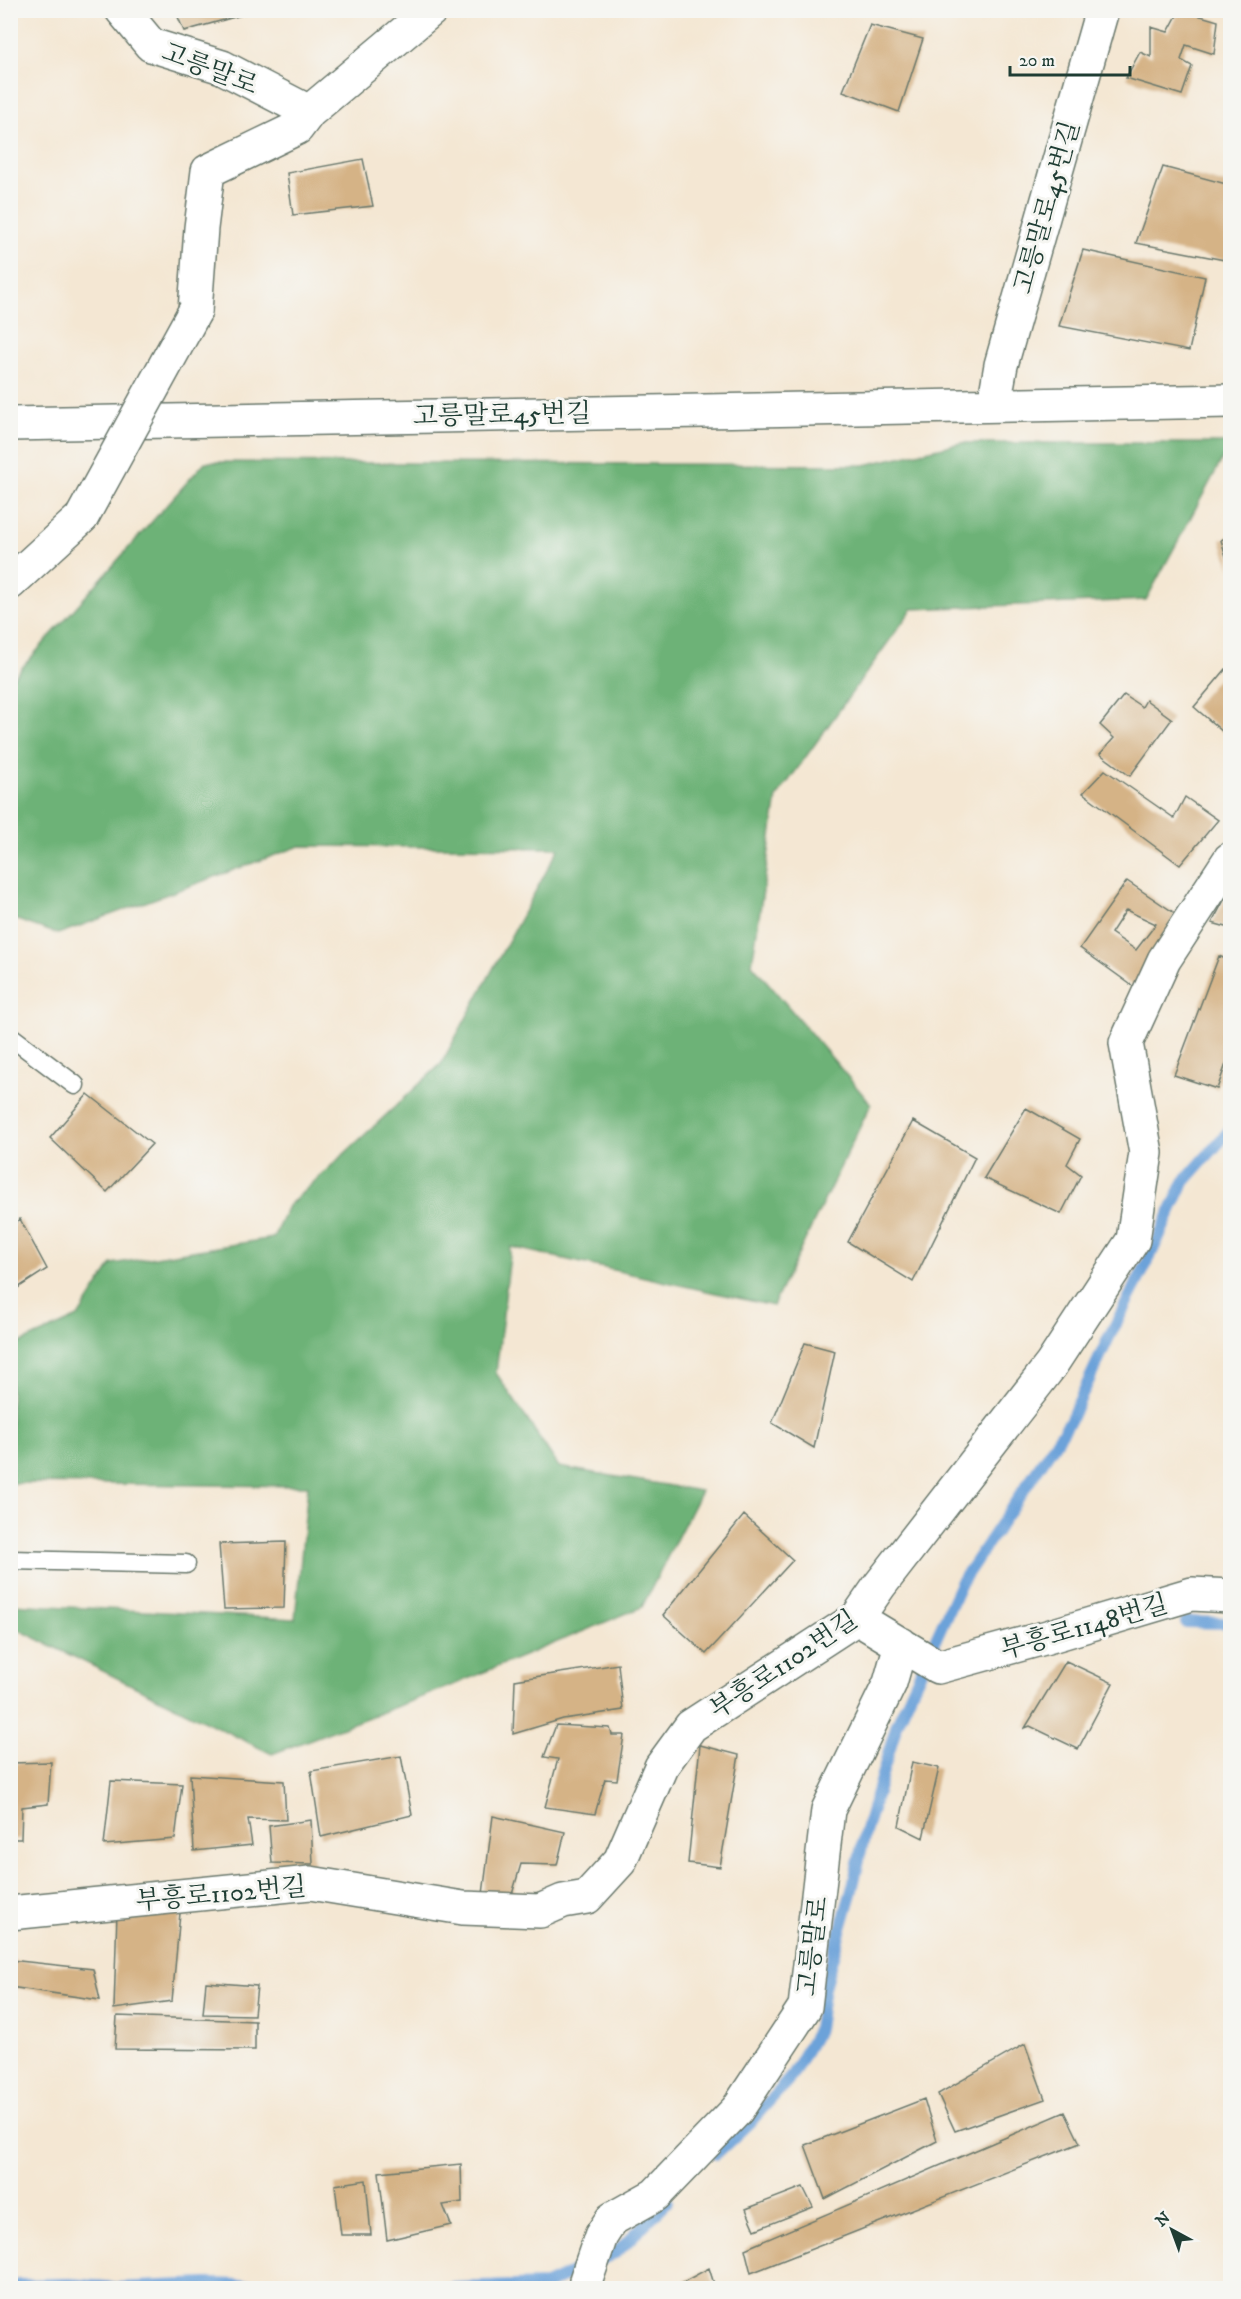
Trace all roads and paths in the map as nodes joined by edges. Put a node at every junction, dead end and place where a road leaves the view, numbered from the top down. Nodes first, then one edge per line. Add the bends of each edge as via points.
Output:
1 (122, 10) edge
2 (431, 10) edge
3 (1102, 10) edge
4 (309, 112) junction
5 (1230, 401) edge
6 (994, 405) junction
7 (10, 424) edge
8 (10, 583) edge
9 (1230, 859) edge
10 (10, 1036) edge
11 (75, 1085) dead end
12 (10, 1560) edge
13 (186, 1564) dead end
14 (1230, 1596) edge
15 (857, 1618) junction
16 (901, 1644) junction
17 (10, 1913) edge
18 (586, 2284) edge

1 - 4 street, 고릉말로 via 151,45 222,67
2 - 4 street
3 - 6 street, 고릉말로45번길 via 1001,365
4 - 8 street, bridge via 297,128 208,171 195,311 82,517
5 - 6 street, 고릉말로45번길
6 - 7 street, 고릉말로45번길
9 - 15 street, 부흥로1102번길 via 1164,960 1126,1043 1146,1153 1133,1240 1051,1365
10 - 11 lane
12 - 13 lane
14 - 16 street, 부흥로1148번길 via 1192,1594 938,1667
15 - 16 street
15 - 17 street, 부흥로1102번길 via 691,1726 661,1767 620,1861 587,1898 563,1901 540,1911 463,1908 310,1883
16 - 18 street, 고릉말로 via 890,1683 828,1810 805,2007 737,2110 655,2195 612,2219 601,2236

